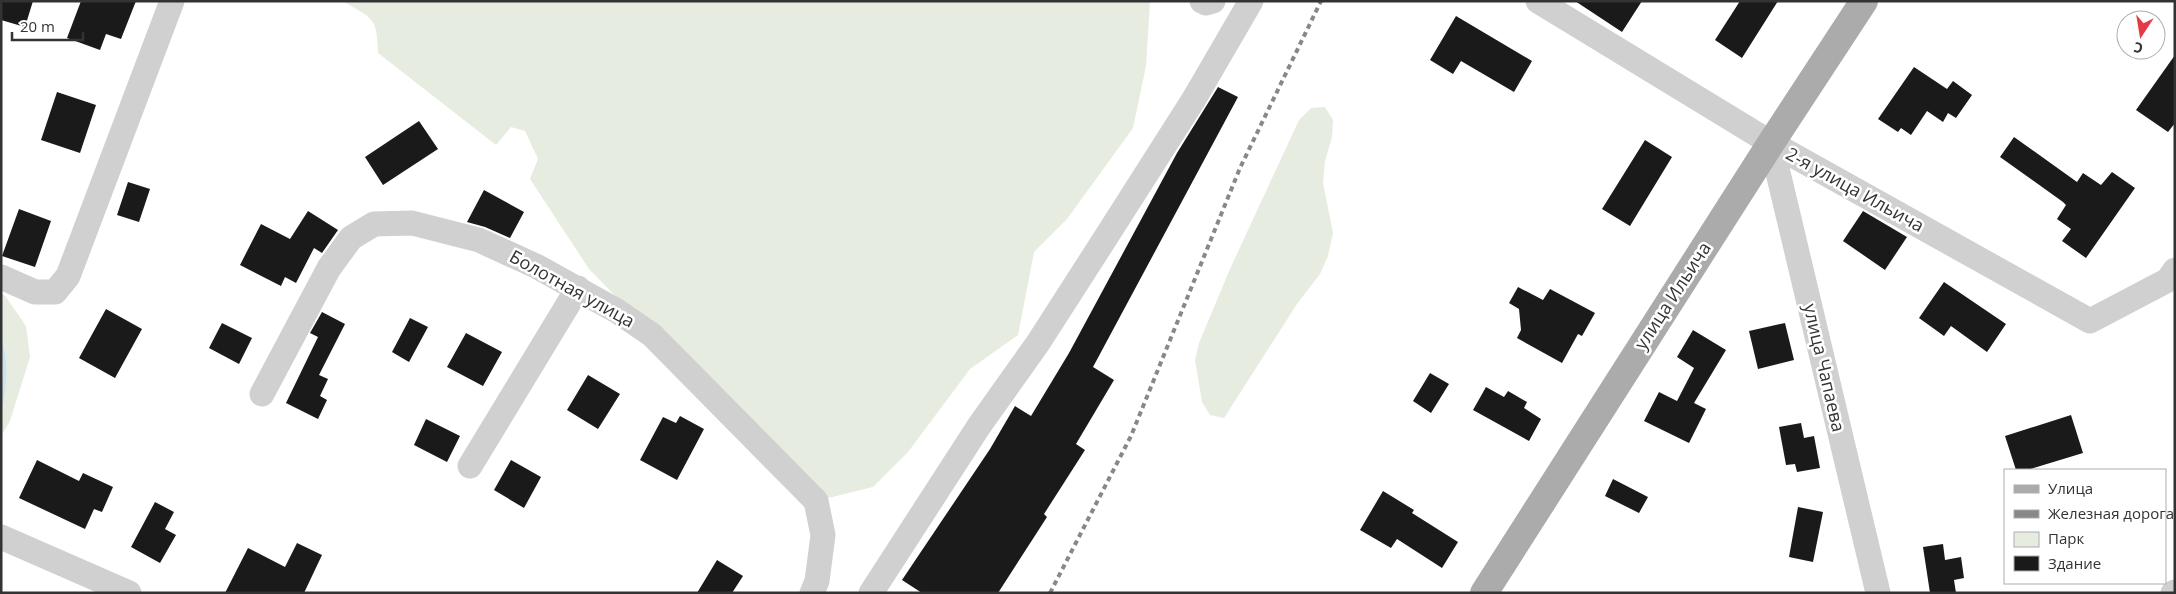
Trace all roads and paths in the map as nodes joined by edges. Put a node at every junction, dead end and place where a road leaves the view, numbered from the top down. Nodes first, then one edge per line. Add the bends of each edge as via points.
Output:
1 (172, 1) edge
2 (1202, 1) edge
3 (1213, 1) edge
4 (1251, 1) edge
5 (1538, 1) edge
6 (1864, 1) edge
7 (1771, 143) junction
8 (1, 277) edge
9 (2173, 280) edge
10 (578, 288) junction
11 (262, 394) dead end
12 (470, 466) dead end
13 (1, 537) edge
14 (129, 593) edge
15 (812, 593) edge
16 (871, 593) edge
17 (1484, 593) edge
18 (1878, 593) edge

1 - 8 street via 68,276 55,292 35,292
2 - 3 street
4 - 16 street via 1194,99 1108,234
5 - 7 street, 2-я улица Ильича
6 - 7 main road, улица Ильича
7 - 9 street, 2-я улица Ильича via 2090,321
7 - 17 main road, улица Ильича
7 - 18 street, улица Чапаева
10 - 11 street, Болотная улица via 480,240 412,223 374,224 351,238 329,268
10 - 12 street
10 - 15 street, Болотная улица via 652,335 816,501 823,535 818,580
13 - 14 street

